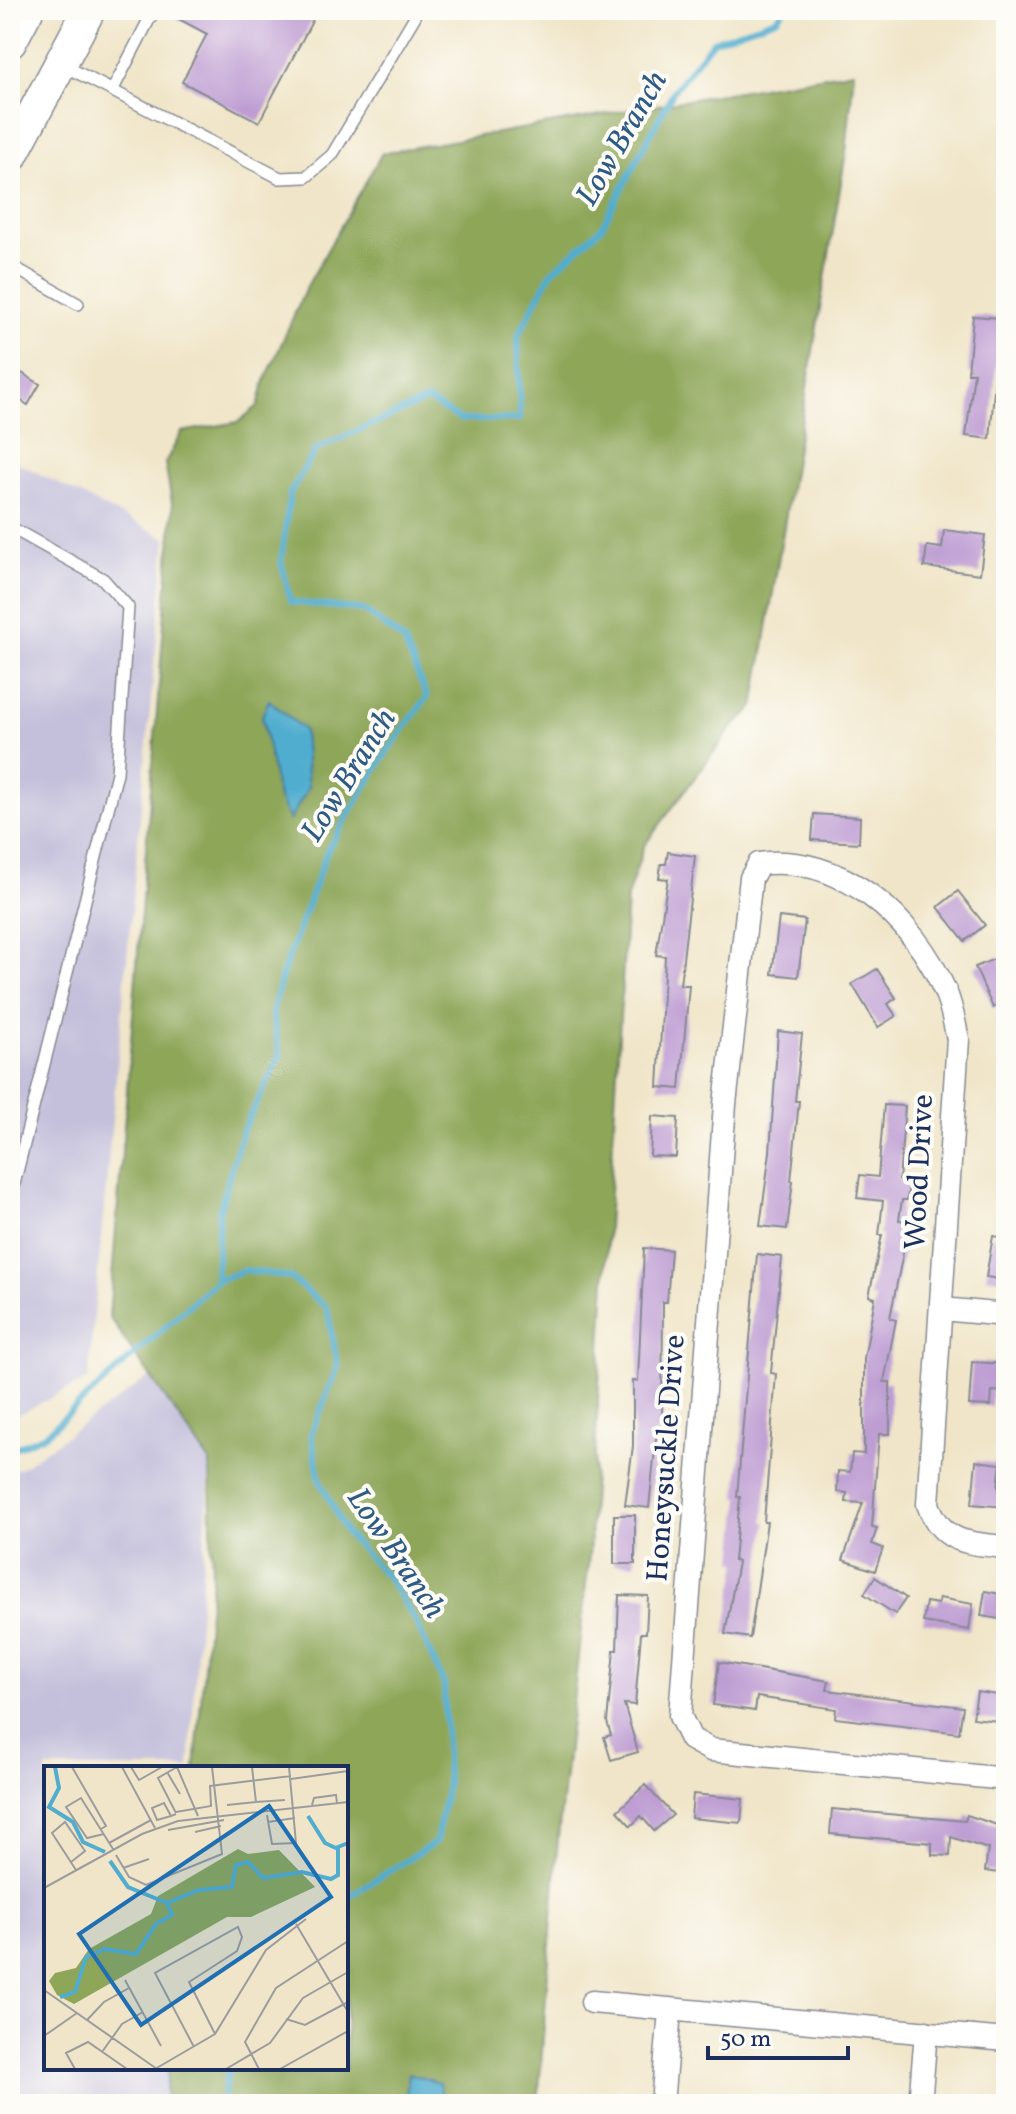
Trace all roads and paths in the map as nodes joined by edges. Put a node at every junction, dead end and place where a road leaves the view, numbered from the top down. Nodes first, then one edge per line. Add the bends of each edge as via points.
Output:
1 (27, 10) edge
2 (89, 10) edge
3 (154, 10) edge
4 (415, 10) edge
5 (10, 42) edge
6 (60, 64) junction
7 (112, 91) junction
8 (10, 158) edge
9 (10, 265) edge
10 (78, 304) dead end
11 (10, 527) edge
12 (759, 864) joint
13 (10, 1200) edge
14 (942, 1309) junction
15 (1006, 1315) edge
16 (1006, 1547) edge
17 (1006, 1779) edge
18 (592, 2002) dead end
19 (670, 2011) junction
20 (926, 2032) junction
21 (1006, 2040) edge
22 (662, 2104) edge
23 (920, 2104) edge

1 - 5 main road
2 - 6 main road
3 - 7 lane
4 - 7 lane via 332,155 306,177 280,178
6 - 7 lane
6 - 8 main road
9 - 10 lane
11 - 13 lane via 103,579 128,607 117,773
12 - 14 street, Wood Drive via 784,861 826,869 863,890 915,936 946,992 958,1039
12 - 17 street, Honeysuckle Drive via 751,878 725,1104 680,1716 691,1739 711,1750
14 - 15 street
14 - 16 street, Wood Drive via 928,1504 935,1524 950,1537
18 - 19 street
19 - 20 street
19 - 22 street
20 - 21 street
20 - 23 street

